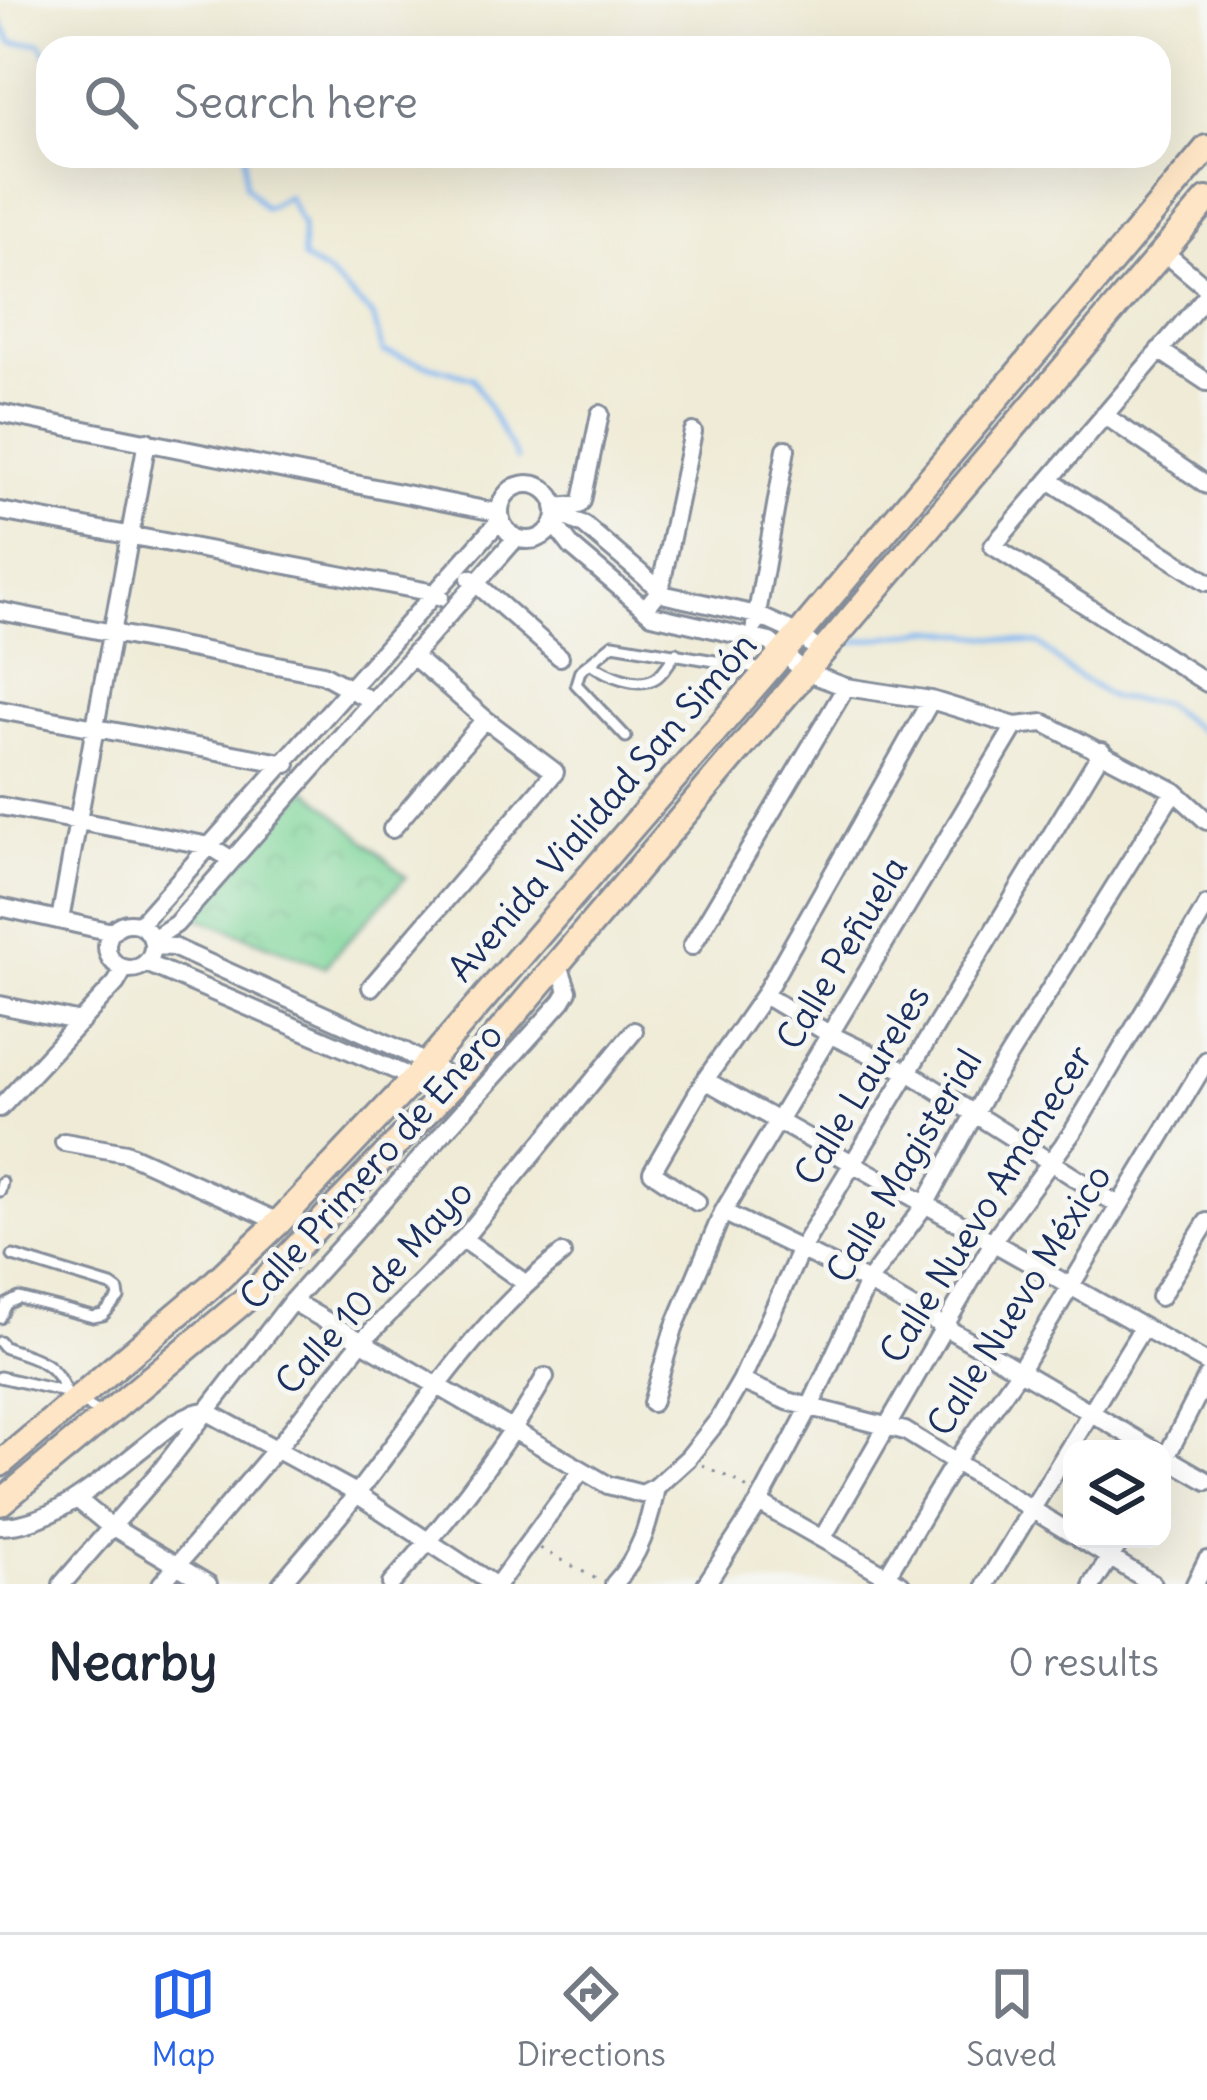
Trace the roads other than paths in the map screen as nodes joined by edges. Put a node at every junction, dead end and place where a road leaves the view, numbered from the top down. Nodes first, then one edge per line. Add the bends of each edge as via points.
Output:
1 (1207, 148) edge
2 (1207, 200) edge
3 (1164, 252) junction
4 (1207, 292) edge
5 (1159, 350) junction
6 (1207, 382) edge
7 (0, 413) edge
8 (600, 414) dead end
9 (1104, 415) junction
10 (693, 432) dead end
11 (147, 441) junction
12 (786, 449) dead end
13 (1049, 480) junction
14 (1207, 485) edge
15 (0, 511) edge
16 (556, 515) junction
17 (501, 516) junction
18 (130, 537) junction
19 (517, 538) junction
20 (458, 567) junction
21 (1207, 582) edge
22 (476, 584) junction
23 (660, 590) junction
24 (435, 592) junction
25 (454, 609) junction
26 (645, 609) junction
27 (0, 611) edge
28 (757, 615) junction
29 (113, 634) junction
30 (752, 639) junction
31 (783, 652) junction
32 (676, 653) junction
33 (412, 656) junction
34 (560, 657) dead end
35 (372, 663) junction
36 (590, 663) junction
37 (813, 663) junction
38 (395, 675) junction
39 (1207, 683) edge
40 (351, 687) junction
41 (846, 687) junction
42 (932, 700) junction
43 (372, 701) junction
44 (0, 710) edge
45 (485, 719) junction
46 (1015, 726) junction
47 (96, 729) junction
48 (626, 737) dead end
49 (1102, 751) junction
50 (285, 761) junction
51 (304, 779) junction
52 (1174, 791) junction
53 (0, 806) edge
54 (78, 820) junction
55 (1207, 821) edge
56 (392, 830) dead end
57 (210, 846) junction
58 (232, 860) junction
59 (1207, 905) edge
60 (0, 908) edge
61 (60, 920) junction
62 (139, 925) junction
63 (112, 932) junction
64 (692, 946) dead end
65 (151, 950) junction
66 (124, 969) junction
67 (371, 987) dead end
68 (764, 995) junction
69 (0, 1005) edge
70 (81, 1022) junction
71 (634, 1031) dead end
72 (831, 1036) junction
73 (1207, 1060) edge
74 (421, 1071) junction
75 (910, 1072) junction
76 (704, 1080) junction
77 (463, 1083) junction
78 (0, 1108) edge
79 (974, 1113) junction
80 (779, 1121) junction
81 (64, 1142) dead end
82 (854, 1164) junction
83 (1049, 1164) junction
84 (698, 1202) dead end
85 (925, 1205) junction
86 (1118, 1205) junction
87 (723, 1212) junction
88 (278, 1222) junction
89 (1207, 1222) edge
90 (463, 1239) junction
91 (993, 1243) junction
92 (801, 1249) junction
93 (562, 1254) dead end
94 (13, 1256) dead end
95 (868, 1282) junction
96 (525, 1283) junction
97 (1069, 1286) junction
98 (1160, 1297) dead end
99 (292, 1301) junction
100 (0, 1318) edge
101 (945, 1326) junction
102 (1143, 1327) junction
103 (0, 1342) edge
104 (361, 1342) junction
105 (1207, 1363) edge
106 (1020, 1370) junction
107 (0, 1377) edge
108 (545, 1377) dead end
109 (1207, 1377) edge
110 (741, 1381) junction
111 (438, 1384) junction
112 (73, 1395) junction
113 (652, 1402) dead end
114 (810, 1407) junction
115 (206, 1411) junction
116 (1090, 1412) junction
117 (103, 1415) junction
118 (887, 1425) junction
119 (514, 1430) junction
120 (1135, 1440) edge
121 (1170, 1440) edge
122 (278, 1448) junction
123 (1171, 1461) edge
124 (955, 1462) junction
125 (0, 1464) edge
126 (582, 1470) junction
127 (1207, 1481) edge
128 (656, 1487) junction
129 (357, 1494) junction
130 (77, 1498) junction
131 (0, 1503) edge
132 (759, 1503) junction
133 (1032, 1509) junction
134 (0, 1526) edge
135 (112, 1527) junction
136 (1063, 1528) edge
137 (822, 1539) junction
138 (428, 1542) junction
139 (1095, 1548) edge
140 (1116, 1548) edge
141 (1111, 1558) junction
142 (1207, 1560) edge
143 (176, 1566) junction
144 (894, 1579) edge
145 (62, 1584) edge
146 (161, 1584) edge
147 (208, 1584) edge
148 (281, 1584) edge
149 (391, 1584) edge
150 (495, 1584) edge
151 (610, 1584) edge
152 (706, 1584) edge
153 (986, 1584) edge
154 (1093, 1584) edge
155 (1153, 1584) edge
156 (1195, 1584) edge

1 - 31 main road, Avenida Vialidad San Simón
2 - 3 main road, Avenida Vialidad San Simón
3 - 4 street
3 - 37 main road, Avenida Vialidad San Simón
4 - 5 street
5 - 6 street
5 - 9 street
7 - 11 street
8 - 16 street via 582,501
9 - 13 street
9 - 14 street
10 - 23 street
11 - 17 street
11 - 18 street
12 - 28 street
13 - 21 street
13 - 39 street via 993,546
15 - 18 street
16 - 17 street via 545,489 521,485 503,499
16 - 19 street via 539,538
16 - 23 street via 584,525
16 - 26 street via 572,548
17 - 19 street
17 - 20 street
18 - 24 street
18 - 29 street
19 - 22 street
20 - 22 street
20 - 24 street
22 - 25 street
22 - 34 street
23 - 26 street
23 - 28 street
24 - 25 street
24 - 35 street
25 - 33 street
26 - 30 street
27 - 29 street
28 - 30 street
28 - 31 street
29 - 40 street via 323,674
29 - 47 street
30 - 31 street
31 - 32 lane
31 - 37 street
31 - 74 main road, Avenida Vialidad San Simón
32 - 36 lane via 613,644
32 - 36 lane via 644,682
33 - 38 street
33 - 45 street
35 - 38 street
35 - 40 street
36 - 48 lane via 576,684
37 - 41 street
37 - 77 main road, Avenida Vialidad San Simón
38 - 43 street
40 - 43 street
40 - 50 street
41 - 42 street
41 - 64 street
42 - 46 street
42 - 68 street
43 - 51 street
44 - 47 street
45 - 56 street
45 - 67 street via 555,772
46 - 49 street via 1044,723
46 - 72 street, Calle Peñuela
47 - 50 street
47 - 54 street
49 - 52 street
49 - 75 street, Calle Laureles
50 - 51 street
50 - 57 street
51 - 58 street
52 - 55 street
52 - 79 street, Calle Magisterial
53 - 54 street
54 - 57 street
54 - 61 street
57 - 58 street
57 - 62 street
58 - 65 street
59 - 83 street, Calle Nuevo Amanecer
60 - 61 street
61 - 63 street
62 - 63 street
62 - 65 street
63 - 66 street via 110,957
65 - 66 street
65 - 74 street via 173,947
66 - 70 street
68 - 72 street
68 - 76 street
69 - 70 street
70 - 78 street
71 - 90 street, Calle 10 de Mayo
72 - 75 street
72 - 80 street, Calle Peñuela
73 - 86 street, Calle Nuevo México
74 - 77 street
74 - 88 main road, Avenida Vialidad San Simón
75 - 79 street
75 - 82 street, Calle Laureles
76 - 80 street
76 - 84 street via 652,1172
77 - 99 street, Calle Primero de Enero
77 - 117 main road, Avenida Vialidad San Simón via 251,1294
79 - 83 street
79 - 85 street, Calle Magisterial
80 - 82 street
80 - 87 street, Calle Peñuela
81 - 88 street via 126,1153
82 - 85 street
82 - 92 street, Calle Laureles
83 - 86 street
83 - 91 street, Calle Nuevo Amanecer
85 - 91 street
85 - 95 street, Calle Magisterial
86 - 97 street, Calle Nuevo México
87 - 92 street
87 - 113 street, Calle Peñuela
88 - 112 main road, Avenida Vialidad San Simón
89 - 98 street
90 - 96 street
90 - 104 street, Calle 10 de Mayo
91 - 97 street
91 - 101 street, Calle Nuevo Amanecer
92 - 95 street
92 - 110 street, Calle Laureles
93 - 96 street
94 - 100 lane via 112,1286 119,1298 93,1317 20,1298
95 - 101 street
95 - 114 street, Calle Magisterial
96 - 111 street
97 - 102 street
97 - 106 street, Calle Nuevo México
99 - 104 street
99 - 115 street, Calle Primero de Enero
101 - 106 street
101 - 118 street, Calle Nuevo Amanecer
102 - 105 street
102 - 116 street
103 - 112 lane via 50,1364
104 - 111 street
104 - 122 street, Calle 10 de Mayo
106 - 116 street
106 - 124 street, Calle Nuevo México
107 - 112 lane
108 - 119 street
109 - 121 street
110 - 114 street
110 - 128 street, Calle Laureles via 688,1458
111 - 119 street
111 - 129 street
112 - 117 lane
112 - 125 main road, Avenida Vialidad San Simón
114 - 118 street
114 - 132 street, Calle Magisterial
115 - 122 street
115 - 130 street, Calle Primero de Enero via 182,1418
115 - 135 street, Calle Primero de Enero
116 - 120 street
116 - 133 street
117 - 131 main road, Avenida Vialidad San Simón
118 - 124 street
118 - 137 street, Calle Nuevo Amanecer
119 - 126 street
119 - 138 street
122 - 129 street
122 - 143 street, Calle 10 de Mayo
123 - 127 street
124 - 133 street
124 - 144 street, Calle Nuevo México
126 - 128 street via 628,1493
126 - 150 street
128 - 151 street via 649,1527 630,1566
129 - 138 street
129 - 148 street
130 - 134 street, Calle Primero de Enero
130 - 135 street
132 - 137 street
132 - 152 street, Calle Magisterial
133 - 136 street
133 - 153 street
135 - 143 street
135 - 145 street, Calle Primero de Enero
137 - 144 street
138 - 149 street
138 - 150 street
139 - 141 street
140 - 141 street
141 - 154 street
141 - 155 street
142 - 156 street
143 - 146 street, Calle 10 de Mayo
143 - 147 street

